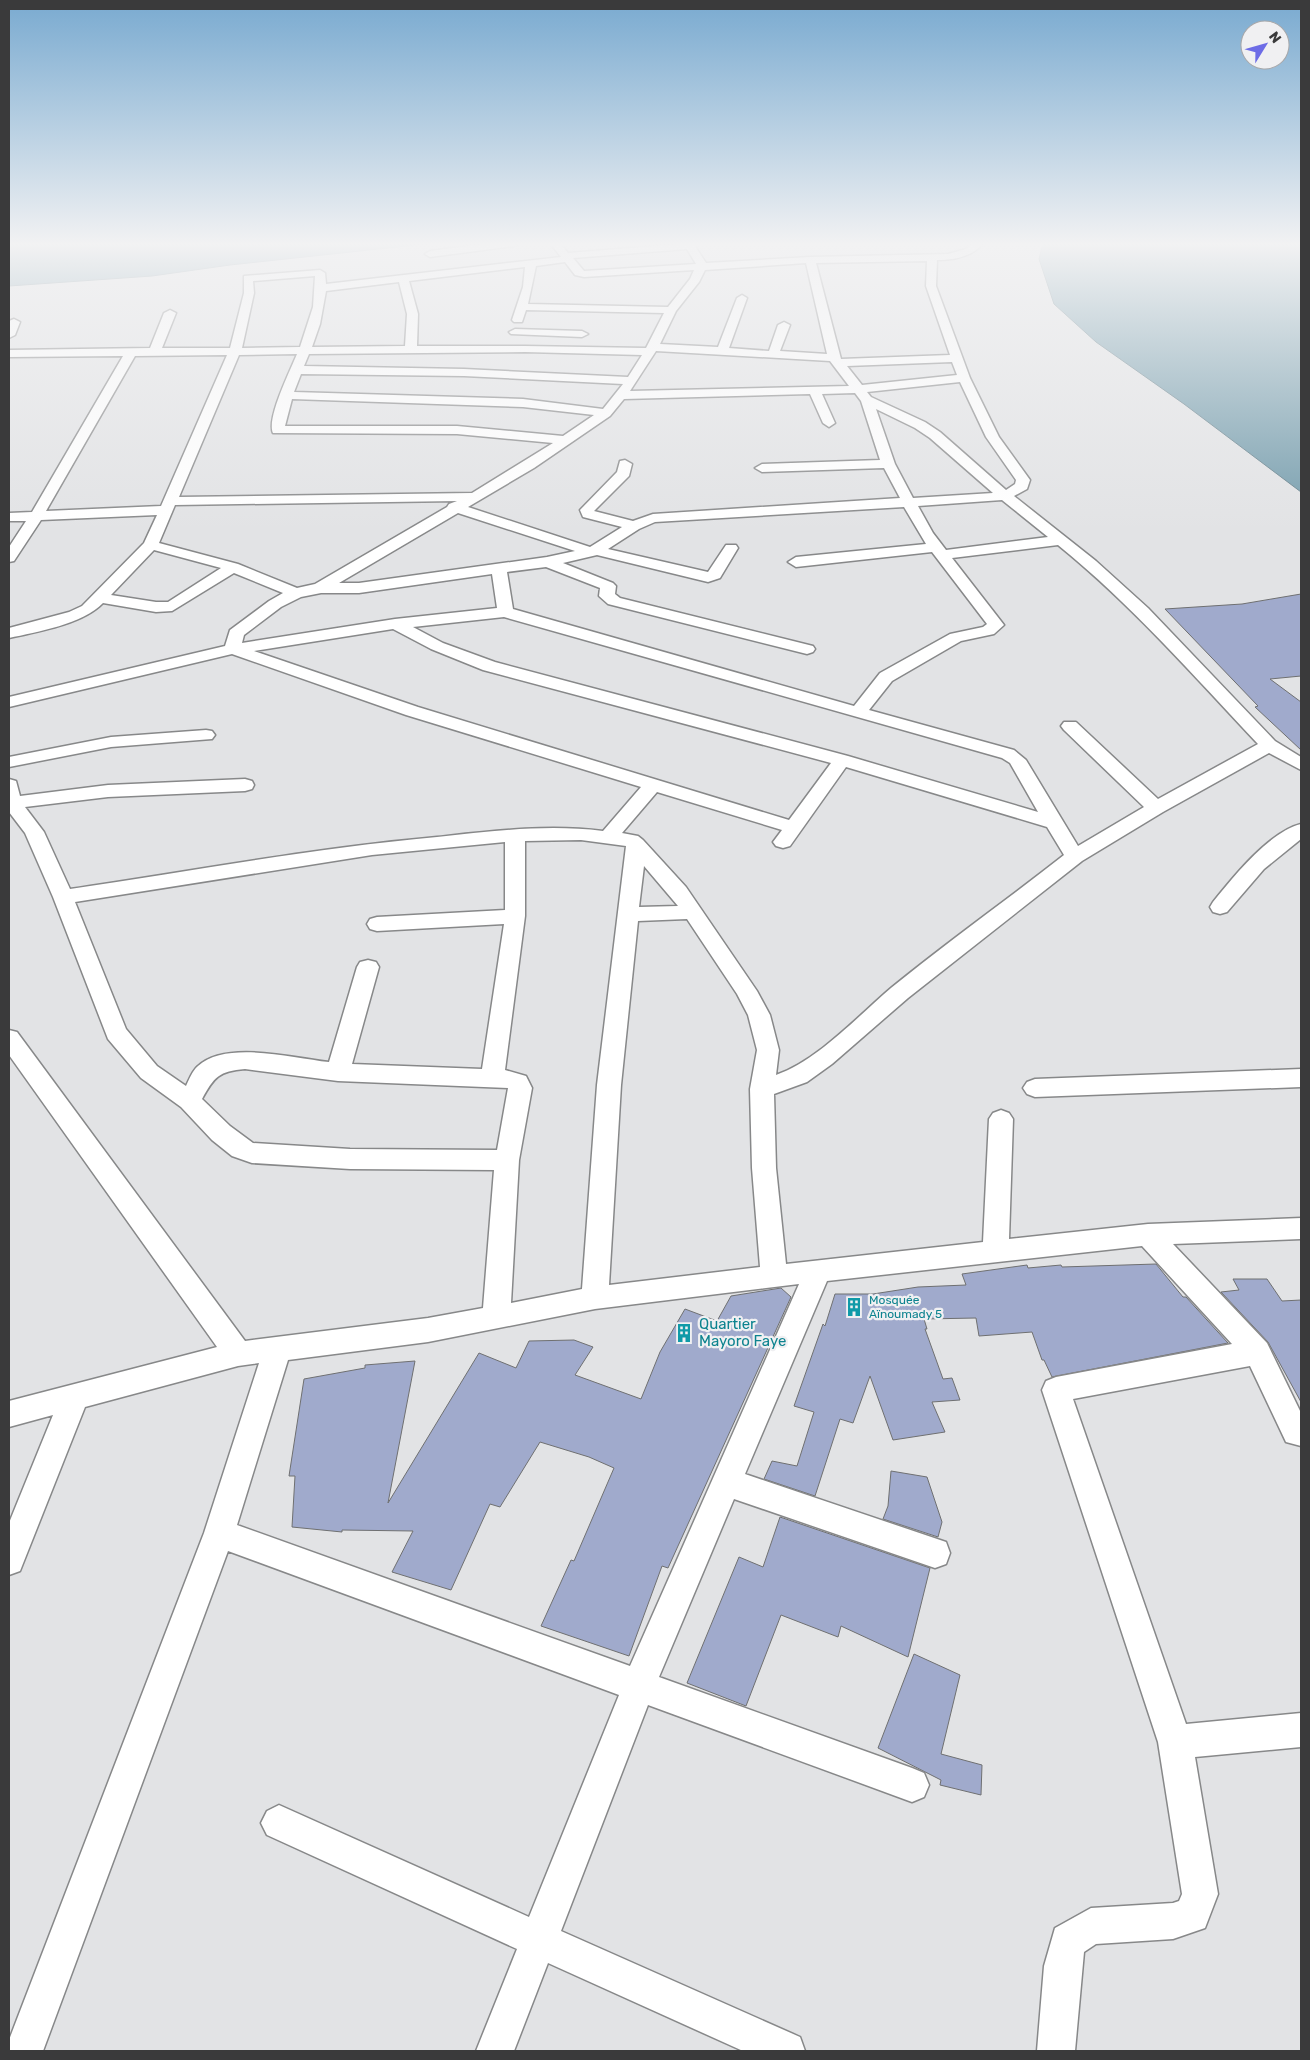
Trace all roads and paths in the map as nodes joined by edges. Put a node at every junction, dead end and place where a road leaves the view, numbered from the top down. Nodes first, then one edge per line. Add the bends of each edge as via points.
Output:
1 (160, 339) edge
2 (238, 339) edge
3 (310, 339) edge
4 (413, 339) edge
5 (513, 339) edge
6 (654, 339) edge
7 (727, 339) edge
8 (779, 339) edge
9 (831, 339) edge
10 (950, 339) edge
11 (652, 343) junction
12 (410, 350) junction
13 (509, 350) junction
14 (723, 350) junction
15 (132, 351) junction
16 (155, 351) junction
17 (235, 351) junction
18 (306, 351) junction
19 (10, 355) edge
20 (773, 355) junction
21 (957, 358) junction
22 (836, 360) junction
23 (514, 364) junction
24 (297, 370) junction
25 (964, 378) junction
26 (632, 381) junction
27 (814, 389) junction
28 (863, 394) junction
29 (622, 395) junction
30 (287, 396) junction
31 (481, 402) junction
32 (606, 413) junction
33 (829, 422) dead end
34 (566, 440) junction
35 (625, 464) dead end
36 (888, 464) junction
37 (762, 468) dead end
38 (1005, 496) junction
39 (472, 497) junction
40 (909, 503) junction
41 (169, 505) junction
42 (454, 507) junction
43 (37, 516) junction
44 (9, 517) edge
45 (634, 526) junction
46 (1061, 540) junction
47 (151, 545) junction
48 (731, 548) dead end
49 (593, 551) junction
50 (939, 551) junction
51 (9, 558) edge
52 (547, 562) junction
53 (796, 562) dead end
54 (233, 567) junction
55 (499, 568) junction
56 (320, 588) junction
57 (296, 593) junction
58 (101, 598) junction
59 (505, 612) junction
60 (395, 624) junction
61 (9, 632) edge
62 (233, 649) junction
63 (807, 649) dead end
64 (12, 696) edge
65 (858, 712) junction
66 (1070, 726) dead end
67 (206, 735) dead end
68 (1270, 745) junction
69 (842, 760) junction
70 (9, 762) edge
71 (1301, 765) edge
72 (245, 785) dead end
73 (653, 785) junction
74 (10, 797) edge
75 (1156, 808) junction
76 (1056, 824) junction
77 (1301, 830) edge
78 (515, 835) junction
79 (609, 836) junction
80 (636, 844) junction
81 (1075, 856) junction
82 (63, 897) junction
83 (1220, 907) dead end
84 (693, 912) junction
85 (628, 914) junction
86 (515, 916) junction
87 (377, 924) dead end
88 (368, 967) dead end
89 (9, 1038) edge
90 (338, 1072) junction
91 (492, 1078) junction
92 (1301, 1078) edge
93 (1035, 1088) dead end
94 (762, 1089) junction
95 (190, 1101) junction
96 (1001, 1120) dead end
97 (507, 1160) junction
98 (1301, 1228) edge
99 (1148, 1235) junction
100 (996, 1251) junction
101 (818, 1270) junction
102 (774, 1276) junction
103 (595, 1298) junction
104 (496, 1318) junction
105 (278, 1349) junction
106 (1257, 1352) junction
107 (238, 1354) junction
108 (76, 1395) junction
109 (9, 1414) edge
110 (1301, 1433) edge
111 (726, 1482) junction
112 (218, 1533) junction
113 (935, 1553) dead end
114 (9, 1560) edge
115 (639, 1685) junction
116 (1301, 1730) edge
117 (1175, 1742) junction
118 (912, 1785) dead end
119 (279, 1823) dead end
120 (540, 1940) junction
121 (24, 2051) edge
122 (495, 2051) edge
123 (786, 2051) edge
124 (1056, 2051) edge

1 - 16 street
2 - 17 street
3 - 18 street
4 - 12 street
5 - 13 street
6 - 11 street
7 - 14 street
8 - 20 street
9 - 22 street
10 - 21 street
11 - 14 street
11 - 23 street
11 - 26 street
12 - 13 street
12 - 18 street
13 - 23 street
14 - 20 street
15 - 16 street
15 - 19 street
15 - 43 street
16 - 17 street
17 - 18 street
17 - 41 street
18 - 24 street
20 - 22 street
21 - 22 street
21 - 25 street
22 - 28 street
23 - 24 street
23 - 26 street
23 - 31 street
24 - 30 street
25 - 28 street
25 - 38 street via 993,437 1023,480 1022,486
26 - 29 street
27 - 28 street
27 - 29 street
27 - 33 street
28 - 36 street
28 - 38 street via 920,424
29 - 32 street
30 - 31 street
30 - 34 street via 277,429 280,430 457,430
31 - 32 street
32 - 34 street
34 - 39 street
35 - 45 street via 624,473 587,510 595,517
36 - 37 street
36 - 40 street
38 - 40 street
38 - 46 street
39 - 41 street
39 - 42 street
40 - 45 street via 653,518
40 - 50 street
41 - 43 street
41 - 47 street
42 - 49 street
42 - 56 street
43 - 44 street
43 - 51 street
45 - 49 street
46 - 50 street
46 - 68 street via 1142,611
47 - 54 street
47 - 58 street
48 - 49 street via 716,575 708,577
49 - 52 street
50 - 53 street
50 - 65 street via 996,625 988,631 956,637 886,677
52 - 55 street
52 - 63 street via 608,586 607,596 614,601
54 - 57 street
54 - 58 street via 172,606 156,607
55 - 56 street via 359,588
55 - 59 street
56 - 57 street
57 - 62 street via 243,627 236,634
58 - 61 street via 75,615
59 - 60 street
59 - 65 street
60 - 62 street
60 - 69 street via 437,646 490,666
62 - 64 street
62 - 73 street via 412,711
65 - 76 street via 1013,756
66 - 75 street
67 - 70 street via 111,742
68 - 71 street
68 - 75 street
69 - 73 street via 788,835
69 - 76 street
72 - 74 street
73 - 79 street
74 - 82 street via 34,832
75 - 81 street
76 - 81 street
77 - 83 street via 1270,851 1238,883
78 - 79 street
78 - 82 street via 372,849
78 - 86 street
79 - 80 street
80 - 84 street
80 - 85 street
81 - 94 street via 900,993 824,1058 799,1076
82 - 95 street via 116,1033 149,1072
84 - 85 street
84 - 94 street via 746,991 758,1015 768,1050
85 - 103 street via 609,1085
86 - 87 street
86 - 91 street
88 - 90 street
89 - 107 street
90 - 91 street
90 - 95 street via 245,1061 222,1062 205,1073
91 - 97 street via 512,1079 520,1088
92 - 93 street
94 - 102 street via 764,1168
95 - 97 street via 221,1133 252,1153
96 - 100 street
97 - 104 street
98 - 99 street
99 - 100 street
99 - 106 street
100 - 101 street
101 - 102 street
101 - 111 street
102 - 103 street
103 - 104 street
104 - 105 street
105 - 107 street
105 - 112 street
106 - 110 street via 1296,1433
106 - 117 street via 1056,1390
107 - 108 street
108 - 109 street
108 - 114 street
111 - 113 street
111 - 115 street
112 - 115 street
112 - 121 street
115 - 118 street
115 - 120 street
116 - 117 street
117 - 124 street via 1200,1894 1192,1916 1173,1921 1091,1926 1068,1941
119 - 120 street
120 - 122 street
120 - 123 street

